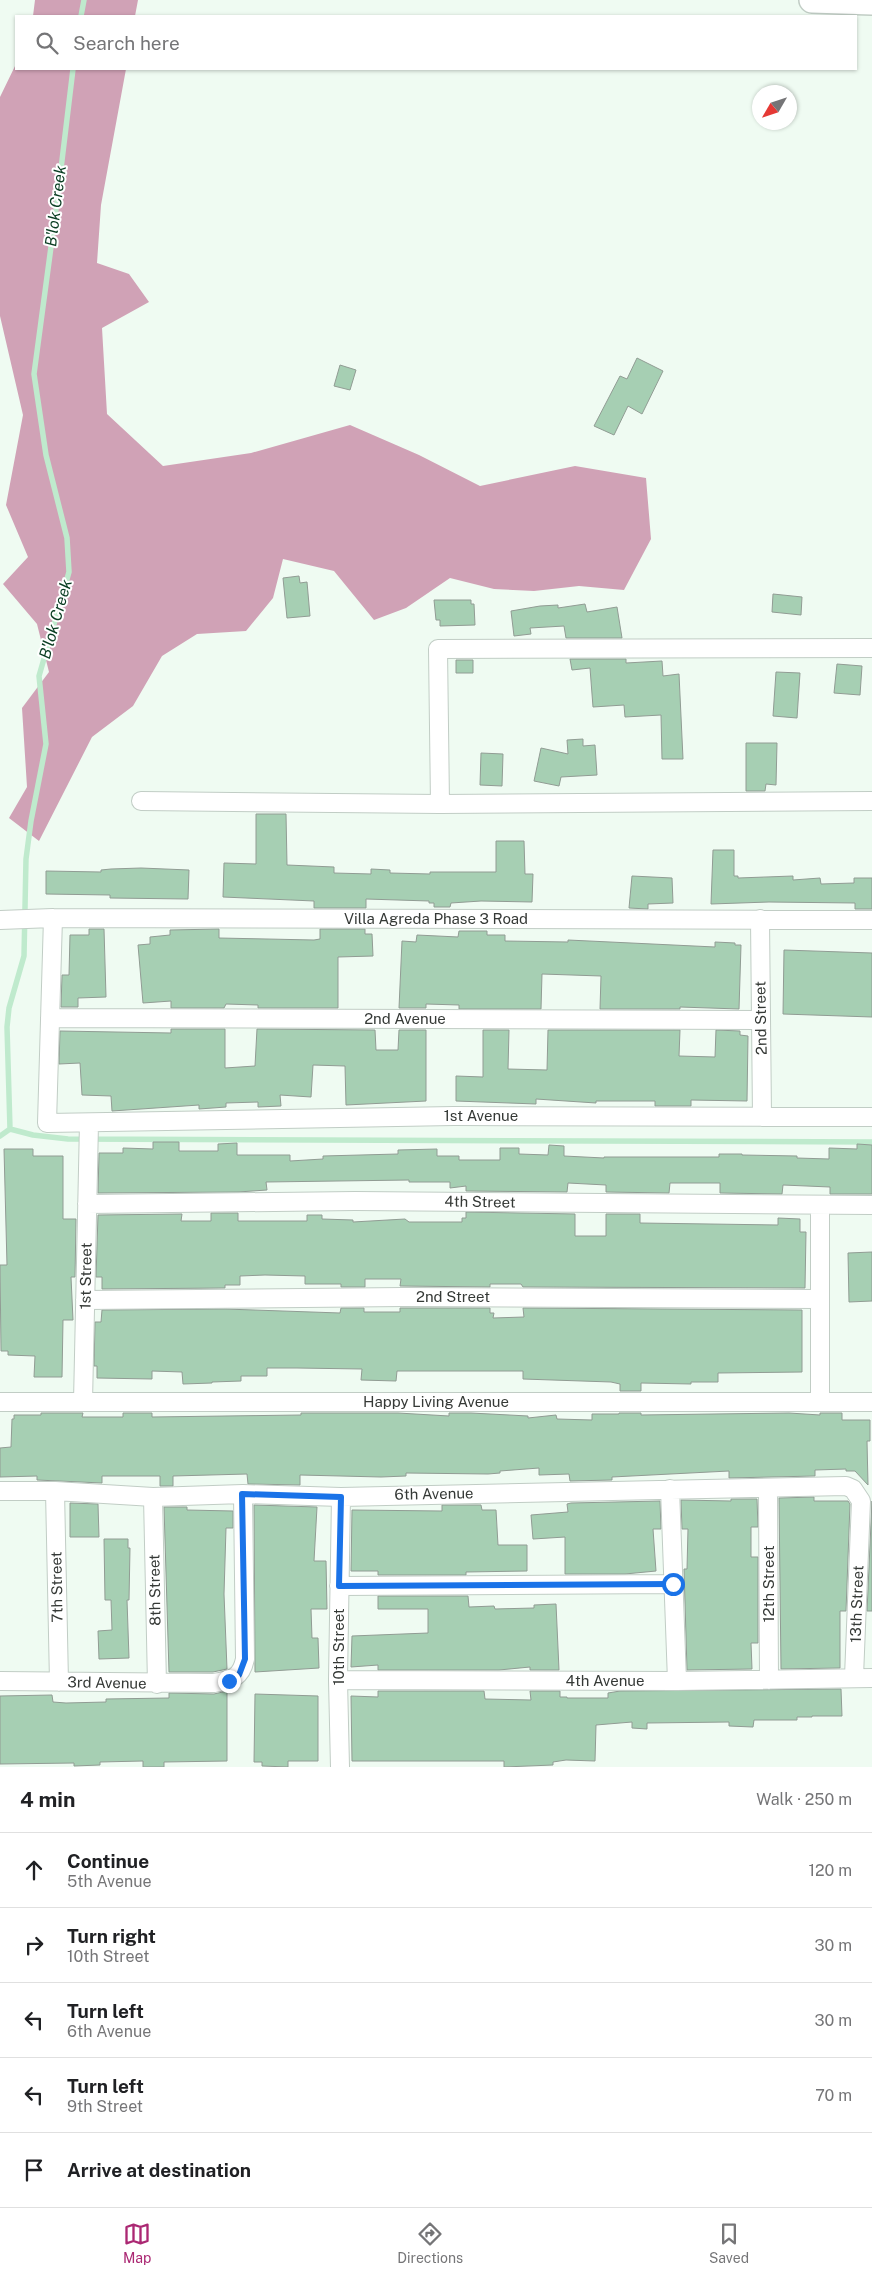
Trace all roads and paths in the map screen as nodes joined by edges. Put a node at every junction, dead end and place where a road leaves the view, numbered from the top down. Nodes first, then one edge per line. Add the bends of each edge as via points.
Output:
1 (812, 0) edge
2 (872, 2) edge
3 (872, 648) edge
4 (142, 801) dead end
5 (872, 801) edge
6 (440, 804) junction
7 (53, 918) junction
8 (0, 920) edge
9 (760, 920) junction
10 (872, 920) edge
11 (50, 1018) junction
12 (761, 1020) junction
13 (762, 1117) junction
14 (872, 1117) edge
15 (89, 1136) junction
16 (87, 1204) junction
17 (820, 1205) junction
18 (872, 1205) edge
19 (820, 1299) junction
20 (85, 1300) junction
21 (0, 1402) edge
22 (83, 1402) junction
23 (820, 1402) junction
24 (872, 1402) edge
25 (768, 1488) junction
26 (670, 1489) junction
27 (0, 1491) edge
28 (55, 1491) junction
29 (242, 1494) junction
30 (153, 1497) junction
31 (341, 1497) junction
32 (861, 1501) joint
33 (673, 1584) junction
34 (339, 1586) junction
35 (854, 1677) junction
36 (872, 1678) edge
37 (338, 1680) junction
38 (769, 1680) junction
39 (0, 1681) edge
40 (677, 1681) junction
41 (59, 1682) junction
42 (157, 1684) junction
43 (340, 1767) edge

1 - 2 main road
3 - 6 street via 438,649
4 - 6 street
5 - 6 street
7 - 8 street, Villa Agreda Phase 3 Road
7 - 9 street, Villa Agreda Phase 3 Road
7 - 11 street
9 - 10 street, Villa Agreda Phase 3 Road
9 - 12 street, 2nd Street
11 - 12 street, 2nd Avenue
11 - 15 street, 1st Avenue via 47,1123
12 - 13 street, 2nd Street
13 - 14 street, 1st Avenue
13 - 15 street, 1st Avenue via 454,1116
15 - 16 street, 1st Street
16 - 17 street, 4th Street via 355,1201
16 - 20 street, 1st Street
17 - 18 street, 4th Street
17 - 19 street
19 - 20 street, 2nd Street via 394,1297
19 - 23 street
20 - 22 street, 1st Street
21 - 22 street, Happy Living Avenue
22 - 23 street, Happy Living Avenue
23 - 24 street, Happy Living Avenue
25 - 26 street, 6th Avenue
25 - 32 street, 6th Avenue via 837,1484 853,1490
25 - 38 street, 12th Street
26 - 31 street, 6th Avenue
26 - 33 street
27 - 28 street, 6th Avenue
28 - 30 street, 6th Avenue
28 - 41 street, 7th Street
29 - 30 street, 6th Avenue
29 - 31 street, 6th Avenue
29 - 42 street, 3rd Avenue via 245,1659 242,1670 234,1679 214,1683
30 - 42 street, 8th Street
31 - 34 street, 10th Street
32 - 35 street, 13th Street
33 - 34 street
33 - 40 street
34 - 37 street, 10th Street
35 - 36 street, 4th Avenue
35 - 38 street, 4th Avenue
37 - 40 street, 4th Avenue
37 - 43 street, 10th Street
38 - 40 street, 4th Avenue
39 - 41 street, 3rd Avenue
41 - 42 street, 3rd Avenue

